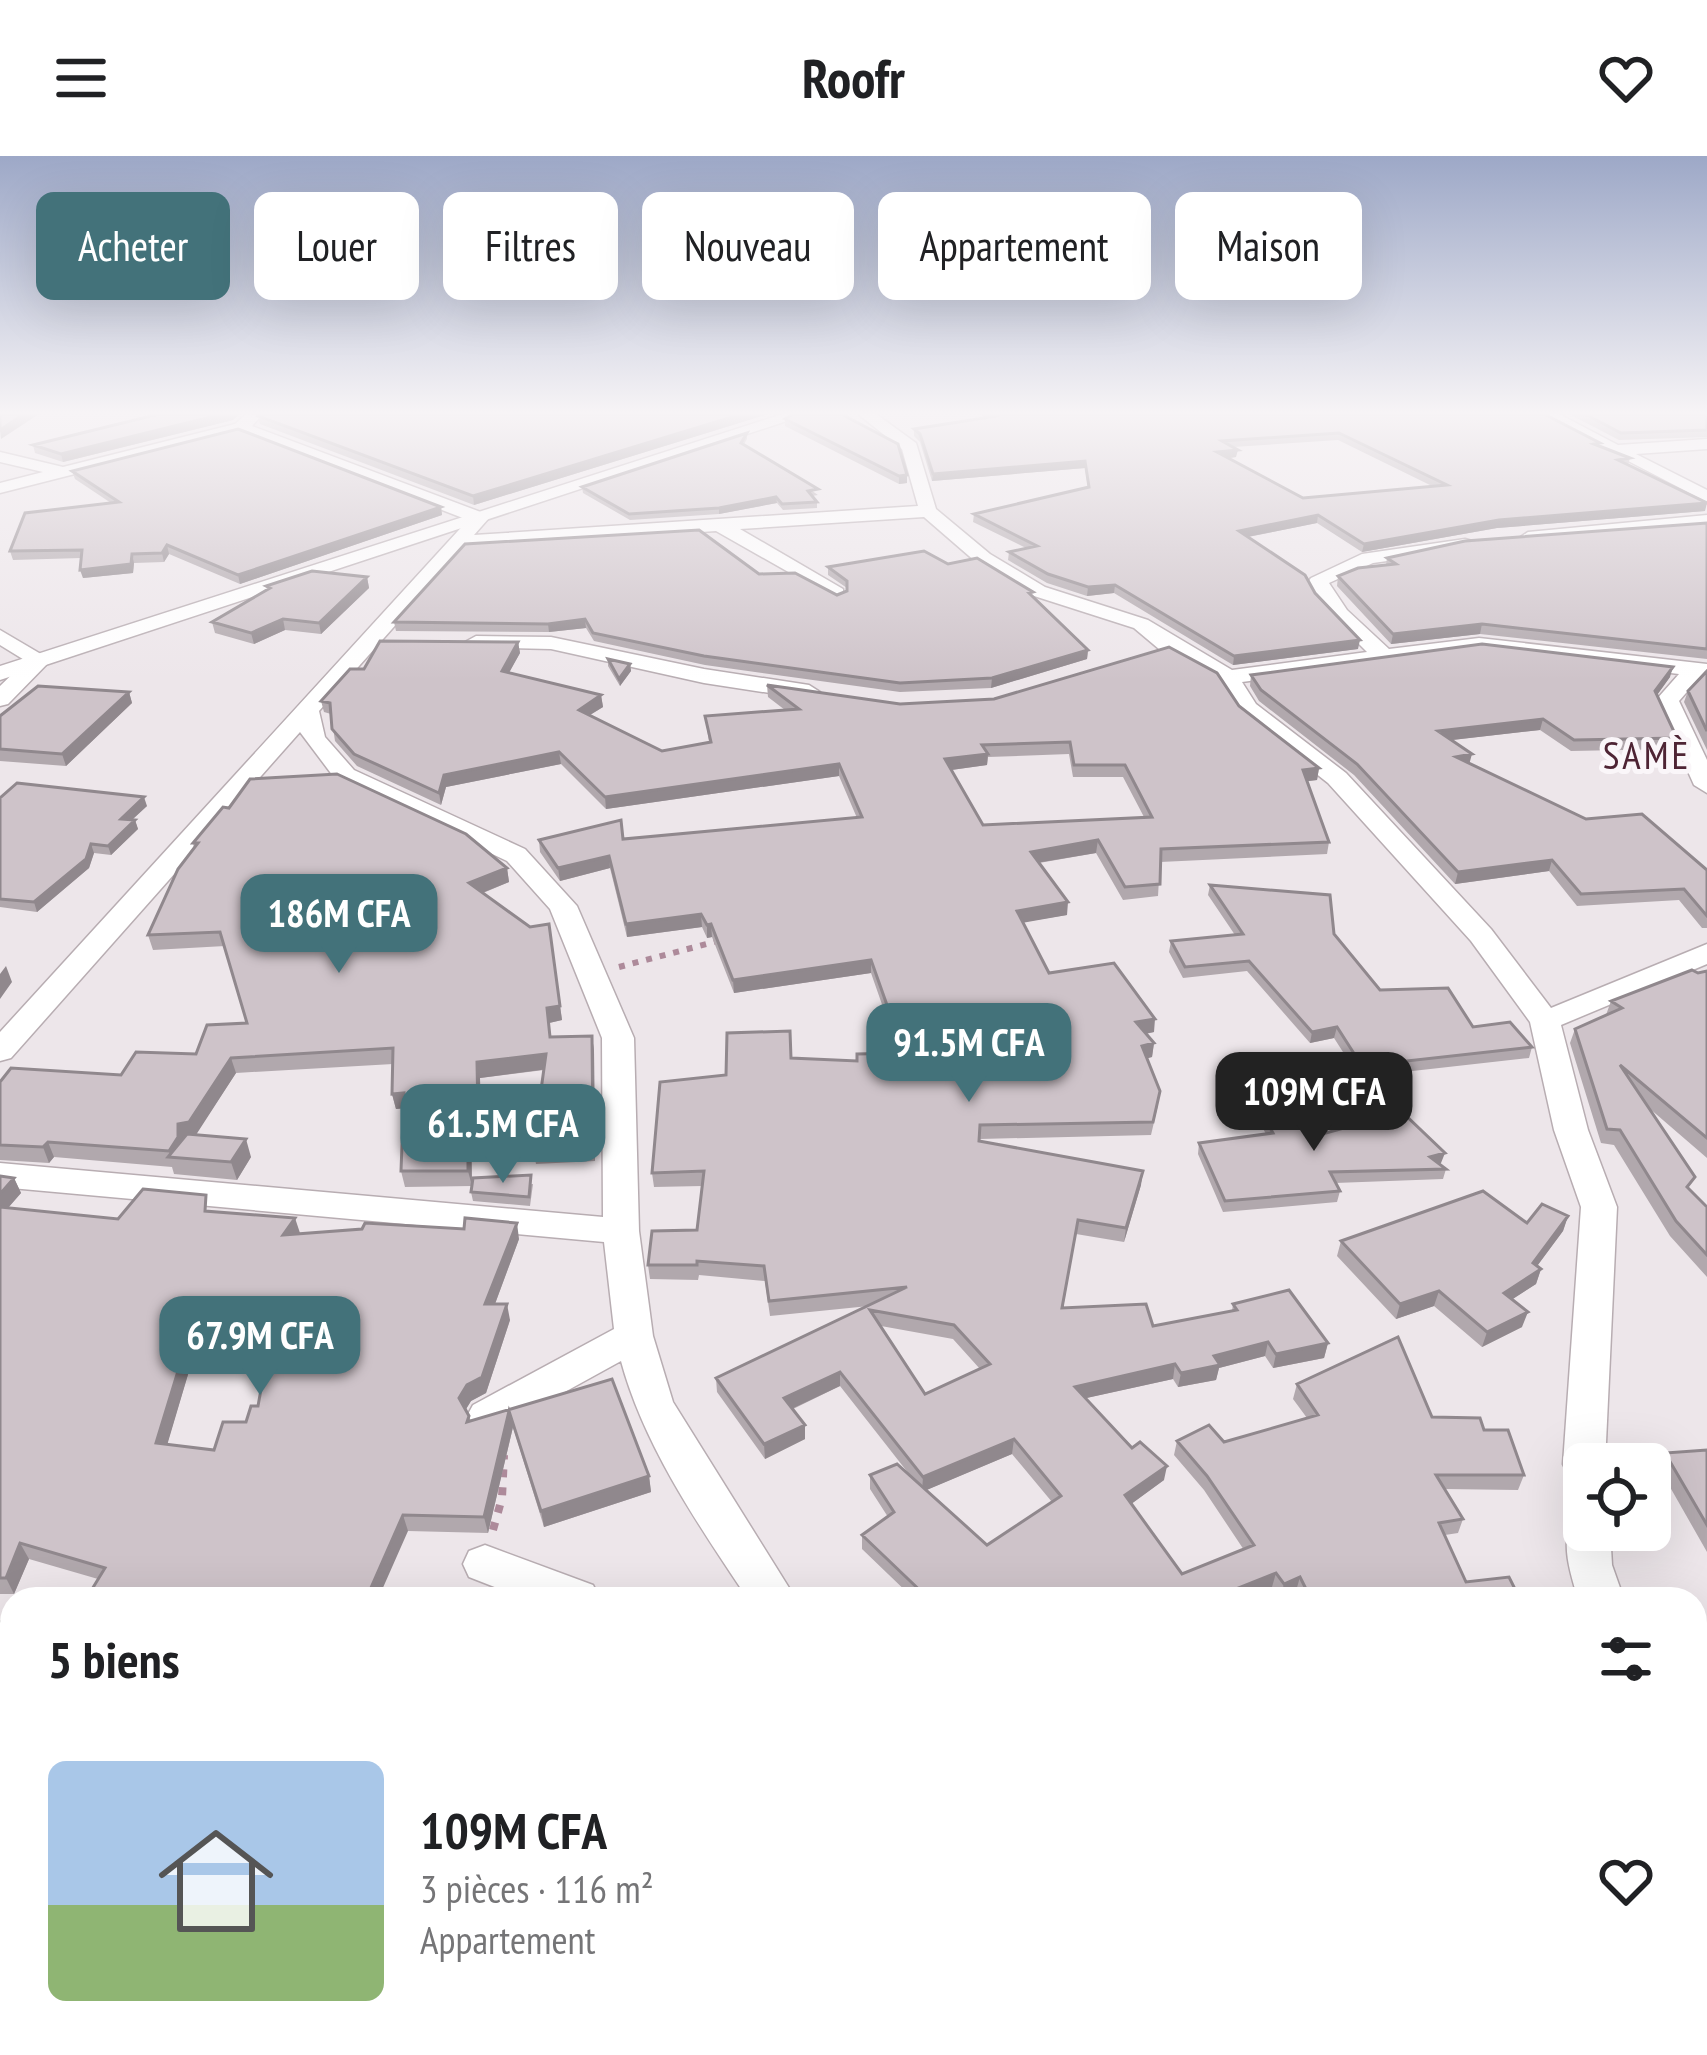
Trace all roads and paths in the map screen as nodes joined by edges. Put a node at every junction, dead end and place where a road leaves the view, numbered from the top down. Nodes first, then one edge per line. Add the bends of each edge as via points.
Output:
1 (444, 503) edge
2 (528, 503) edge
3 (925, 503) edge
4 (928, 512) junction
5 (481, 518) junction
6 (1707, 521) edge
7 (720, 525) junction
8 (462, 542) junction
9 (836, 593) edge
10 (0, 636) edge
11 (459, 642) edge
12 (1167, 644) junction
13 (1381, 654) junction
14 (1135, 658) edge
15 (40, 660) junction
16 (1699, 669) edge
17 (0, 673) edge
18 (1229, 677) junction
19 (842, 696) edge
20 (0, 700) edge
21 (308, 712) junction
22 (345, 775) junction
23 (245, 781) junction
24 (1707, 784) edge
25 (731, 938) edge
26 (1707, 953) edge
27 (592, 974) junction
28 (1545, 1021) junction
29 (0, 1052) edge
30 (0, 1175) edge
31 (621, 1232) junction
32 (634, 1336) junction
33 (487, 1416) joint
34 (1585, 1443) edge
35 (1590, 1551) edge
36 (484, 1564) joint
37 (546, 1587) edge
38 (765, 1587) edge
39 (1597, 1587) edge

1 - 5 street
2 - 5 street
3 - 4 street
4 - 7 street
4 - 12 street via 1023,583 1141,624
5 - 8 street
5 - 15 street
6 - 13 street via 1502,541 1333,570 1318,582
7 - 8 street
7 - 9 street
8 - 21 street via 382,641
10 - 15 street
11 - 19 street via 551,644
12 - 14 street
12 - 18 street
13 - 16 street via 1479,644
13 - 18 street
15 - 17 street
15 - 20 street
16 - 24 street via 1667,700
18 - 28 street via 1247,710 1337,778 1481,935
21 - 22 street via 313,739
21 - 23 street
22 - 23 street
22 - 27 street via 516,855 563,906
23 - 29 street
25 - 27 path
26 - 28 street
27 - 31 street via 618,1037
28 - 34 street via 1599,1207
30 - 31 street
31 - 32 street
32 - 33 street
32 - 38 street via 653,1404
33 - 36 path via 505,1456
35 - 39 street
36 - 37 street

